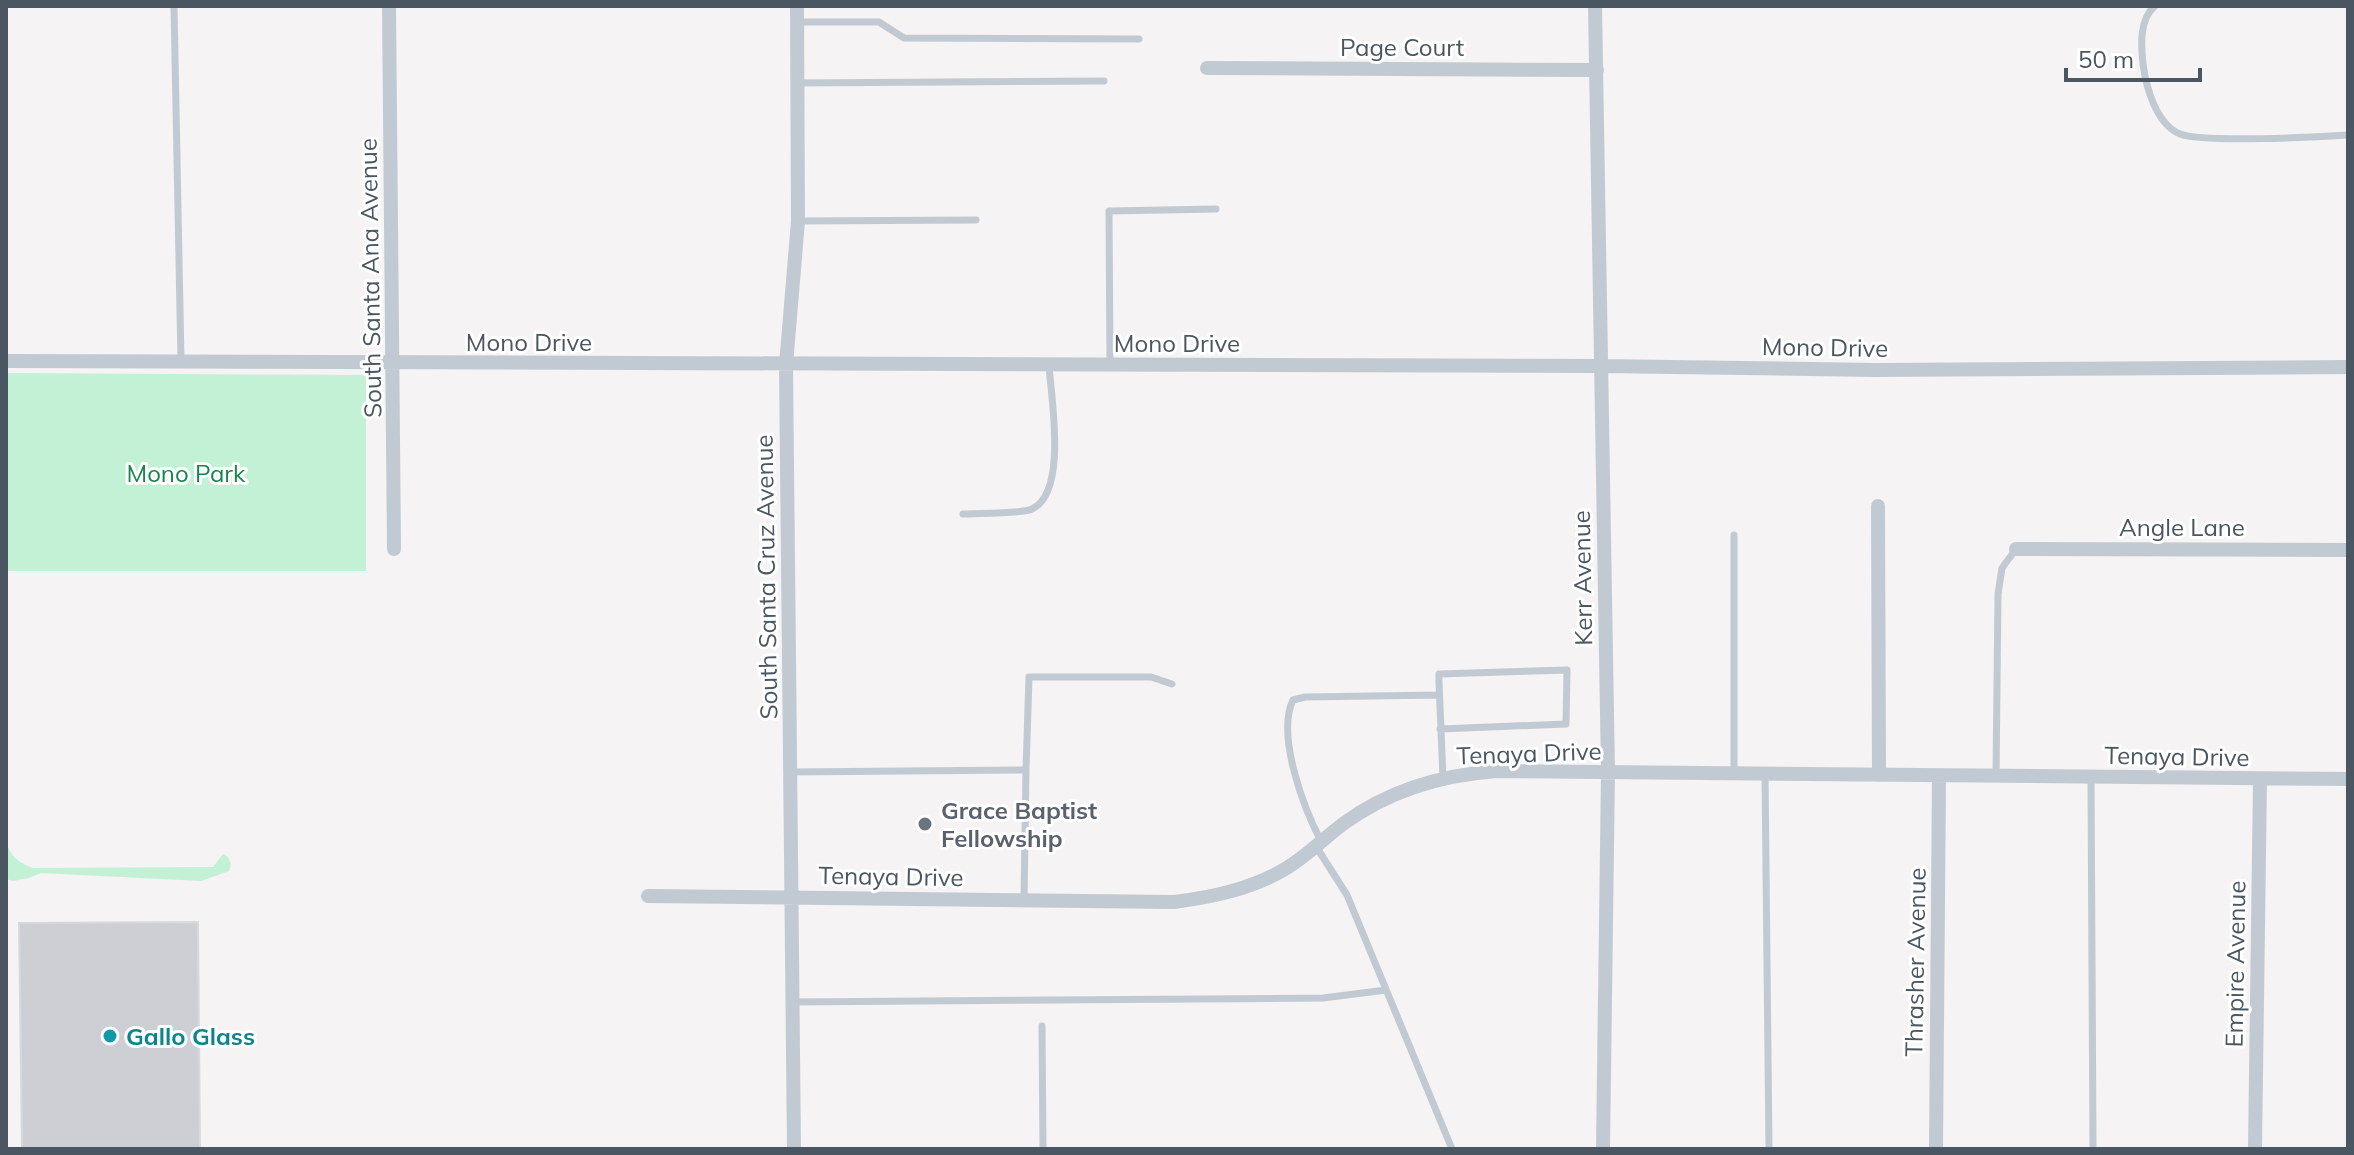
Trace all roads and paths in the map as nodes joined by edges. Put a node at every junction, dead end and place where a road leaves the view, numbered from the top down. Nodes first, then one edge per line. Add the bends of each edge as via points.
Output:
1 (174, 6) edge
2 (389, 6) edge
3 (797, 6) edge
4 (1595, 6) edge
5 (2155, 6) edge
6 (797, 22) junction
7 (1139, 39) dead end
8 (1207, 68) dead end
9 (1597, 70) junction
10 (1104, 81) dead end
11 (797, 83) junction
12 (2348, 135) edge
13 (1216, 209) dead end
14 (976, 220) dead end
15 (798, 221) junction
16 (6, 361) edge
17 (181, 363) junction
18 (393, 363) junction
19 (786, 365) junction
20 (1049, 365) junction
21 (1110, 365) junction
22 (1601, 366) junction
23 (2348, 367) edge
24 (1878, 506) dead end
25 (963, 514) dead end
26 (1734, 535) dead end
27 (394, 549) dead end
28 (2016, 549) joint
29 (2348, 550) edge
30 (1172, 684) dead end
31 (1439, 695) junction
32 (1440, 729) junction
33 (1026, 770) junction
34 (790, 772) junction
35 (1608, 772) junction
36 (1734, 773) junction
37 (1765, 774) junction
38 (1879, 775) junction
39 (1939, 776) junction
40 (1996, 776) junction
41 (1443, 778) junction
42 (2091, 778) junction
43 (2260, 779) junction
44 (2348, 779) edge
45 (1320, 845) junction
46 (648, 896) dead end
47 (791, 898) junction
48 (1024, 900) junction
49 (1386, 990) junction
50 (793, 1002) junction
51 (1042, 1026) dead end
52 (794, 1149) edge
53 (1043, 1149) edge
54 (1452, 1149) edge
55 (1603, 1149) edge
56 (1769, 1149) edge
57 (1936, 1149) edge
58 (2093, 1149) edge
59 (2255, 1149) edge

1 - 17 lane
2 - 18 street, South Santa Ana Avenue
3 - 6 street, South Santa Cruz Avenue
4 - 9 street, Kerr Avenue
5 - 12 lane via 2143,26 2144,70 2162,118 2179,133 2212,138
6 - 7 lane via 879,22 904,38
6 - 11 street, South Santa Cruz Avenue
8 - 9 street, Page Court
9 - 22 street, Kerr Avenue
10 - 11 lane
11 - 15 street, South Santa Cruz Avenue
13 - 21 lane via 1109,211
14 - 15 lane
15 - 19 street, South Santa Cruz Avenue
16 - 17 street, Mono Drive
17 - 18 street, Mono Drive
18 - 19 street, Mono Drive
18 - 27 street, South Santa Ana Avenue
19 - 20 street, Mono Drive
19 - 34 street, South Santa Cruz Avenue
20 - 21 street, Mono Drive
20 - 25 lane via 1054,469 1049,493 1032,509
21 - 22 street, Mono Drive
22 - 23 street, Mono Drive
22 - 35 street, Kerr Avenue
24 - 38 street
26 - 36 lane
28 - 29 street, Angle Lane
28 - 40 lane via 2002,568 1998,594
30 - 33 lane via 1151,677 1029,677
31 - 32 lane
31 - 32 lane via 1439,674 1567,670 1566,724
31 - 45 lane via 1293,700 1293,765
32 - 41 lane
33 - 34 lane
33 - 48 lane
34 - 47 street, South Santa Cruz Avenue
35 - 36 street, Tenaya Drive
35 - 41 street, Tenaya Drive via 1497,771
35 - 55 street, Kerr Avenue
36 - 37 street, Tenaya Drive
37 - 38 street, Tenaya Drive
37 - 56 lane
38 - 39 street, Tenaya Drive
39 - 40 street, Tenaya Drive
39 - 57 street, Thrasher Avenue
40 - 42 street, Tenaya Drive
41 - 45 street, Tenaya Drive via 1367,808
42 - 43 street, Tenaya Drive
42 - 58 lane
43 - 44 street, Tenaya Drive
43 - 59 street, Empire Avenue
45 - 48 street, Tenaya Drive via 1263,881 1206,898
45 - 49 lane
46 - 47 street, Tenaya Drive
47 - 48 street, Tenaya Drive
47 - 50 street, South Santa Cruz Avenue
49 - 50 lane via 1323,998
49 - 54 lane
50 - 52 street, South Santa Cruz Avenue
51 - 53 lane

